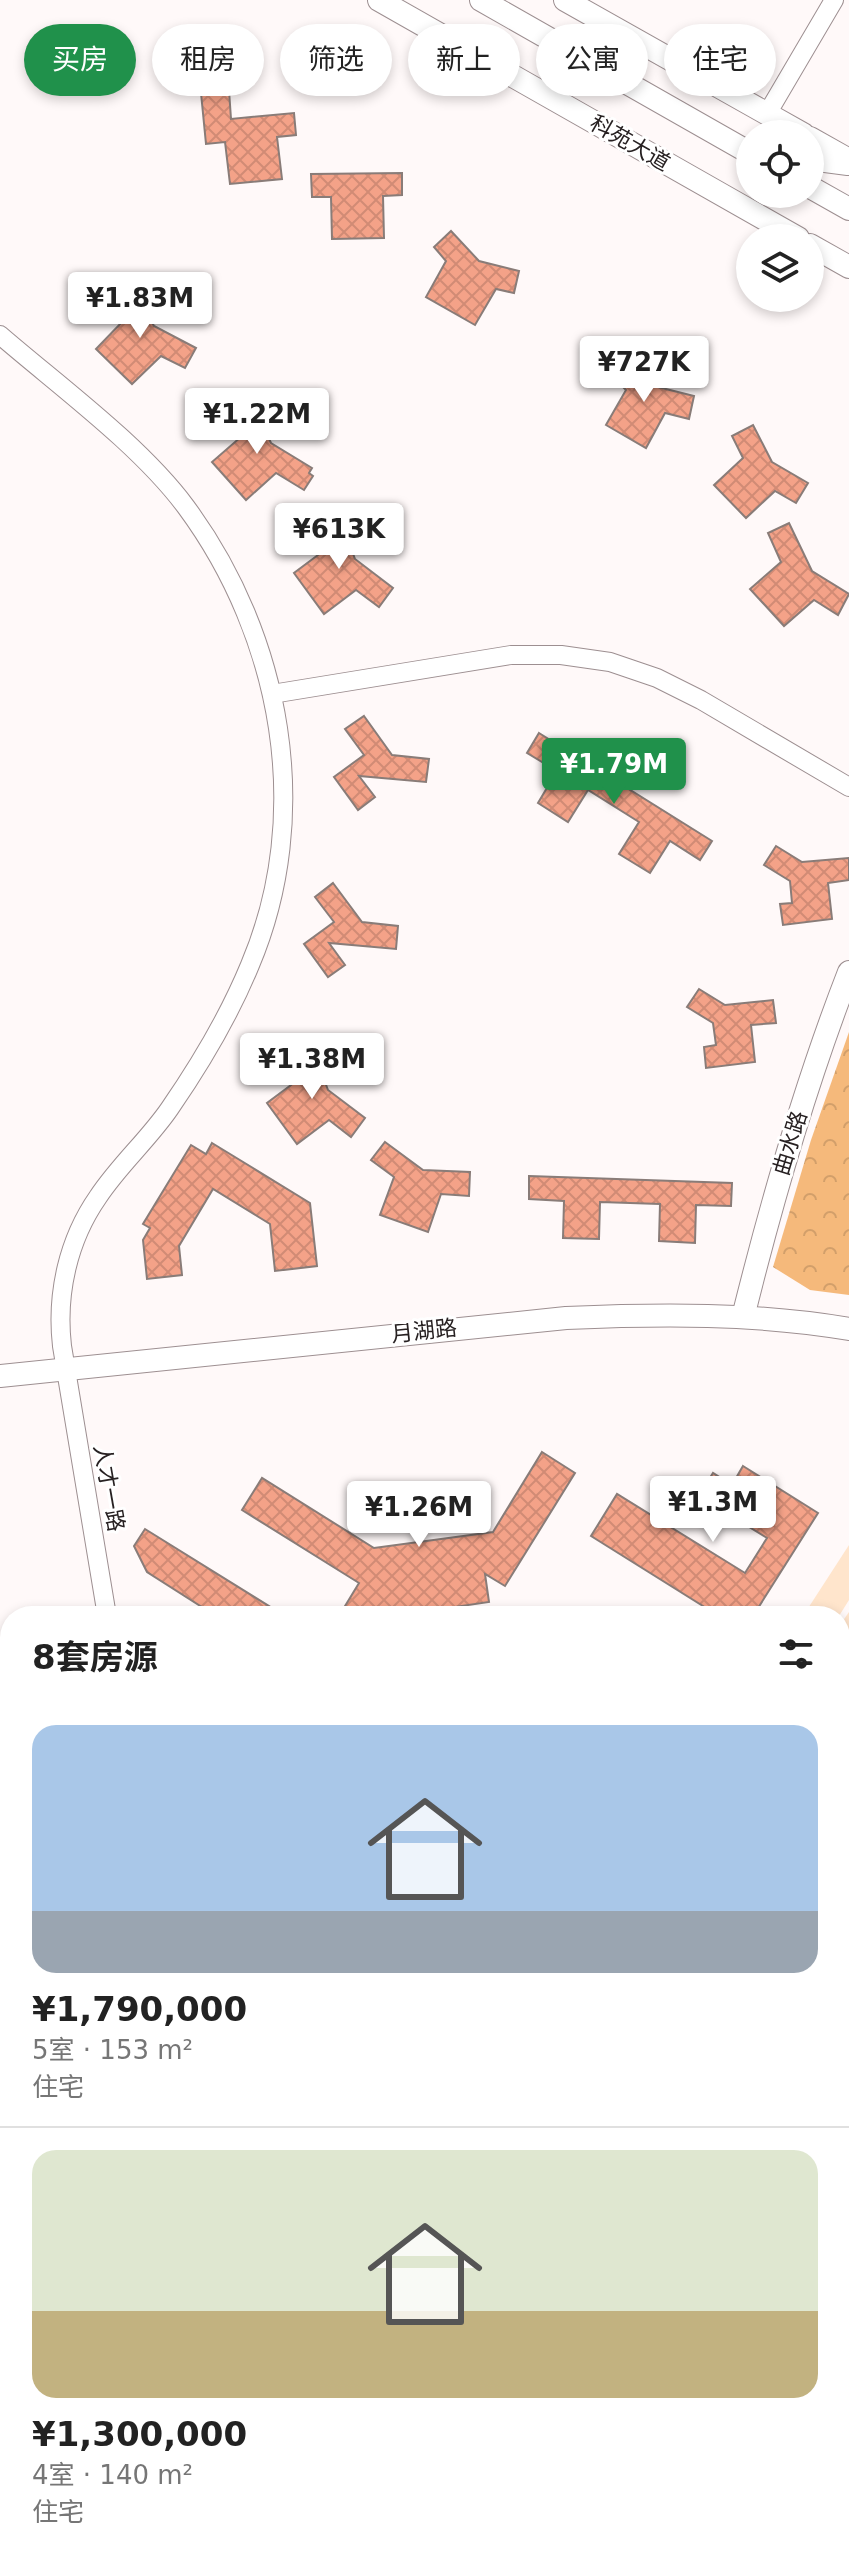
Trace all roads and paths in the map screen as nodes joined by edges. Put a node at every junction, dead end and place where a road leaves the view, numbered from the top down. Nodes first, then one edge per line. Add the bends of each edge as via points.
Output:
1 (379, 0) edge
2 (481, 0) edge
3 (565, 0) edge
4 (834, 0) edge
5 (767, 114) junction
6 (778, 120) edge
7 (736, 144) edge
8 (824, 147) edge
9 (824, 160) edge
10 (849, 162) edge
11 (824, 195) edge
12 (849, 209) edge
13 (773, 224) edge
14 (824, 253) edge
15 (849, 267) edge
16 (0, 335) edge
17 (272, 694) junction
18 (849, 787) edge
19 (849, 972) edge
20 (743, 1317) junction
21 (849, 1329) edge
22 (65, 1368) junction
23 (0, 1376) edge
24 (105, 1606) edge

1 - 13 street, 科苑大道
2 - 7 street
3 - 5 street
4 - 5 street
5 - 6 street
8 - 10 street
9 - 10 street
11 - 12 street
14 - 15 street
16 - 17 street, 人才一路 via 145,460 185,505 246,610
17 - 18 street via 511,655 610,662 701,700
17 - 22 street, 人才一路 via 283,787 269,907 251,964 196,1069 98,1196 76,1236 63,1279 59,1323
19 - 20 street, 曲水路 via 784,1160
20 - 21 street, 月湖路
20 - 22 street, 月湖路 via 506,1322
22 - 23 street, 月湖路
22 - 24 street, 人才一路

